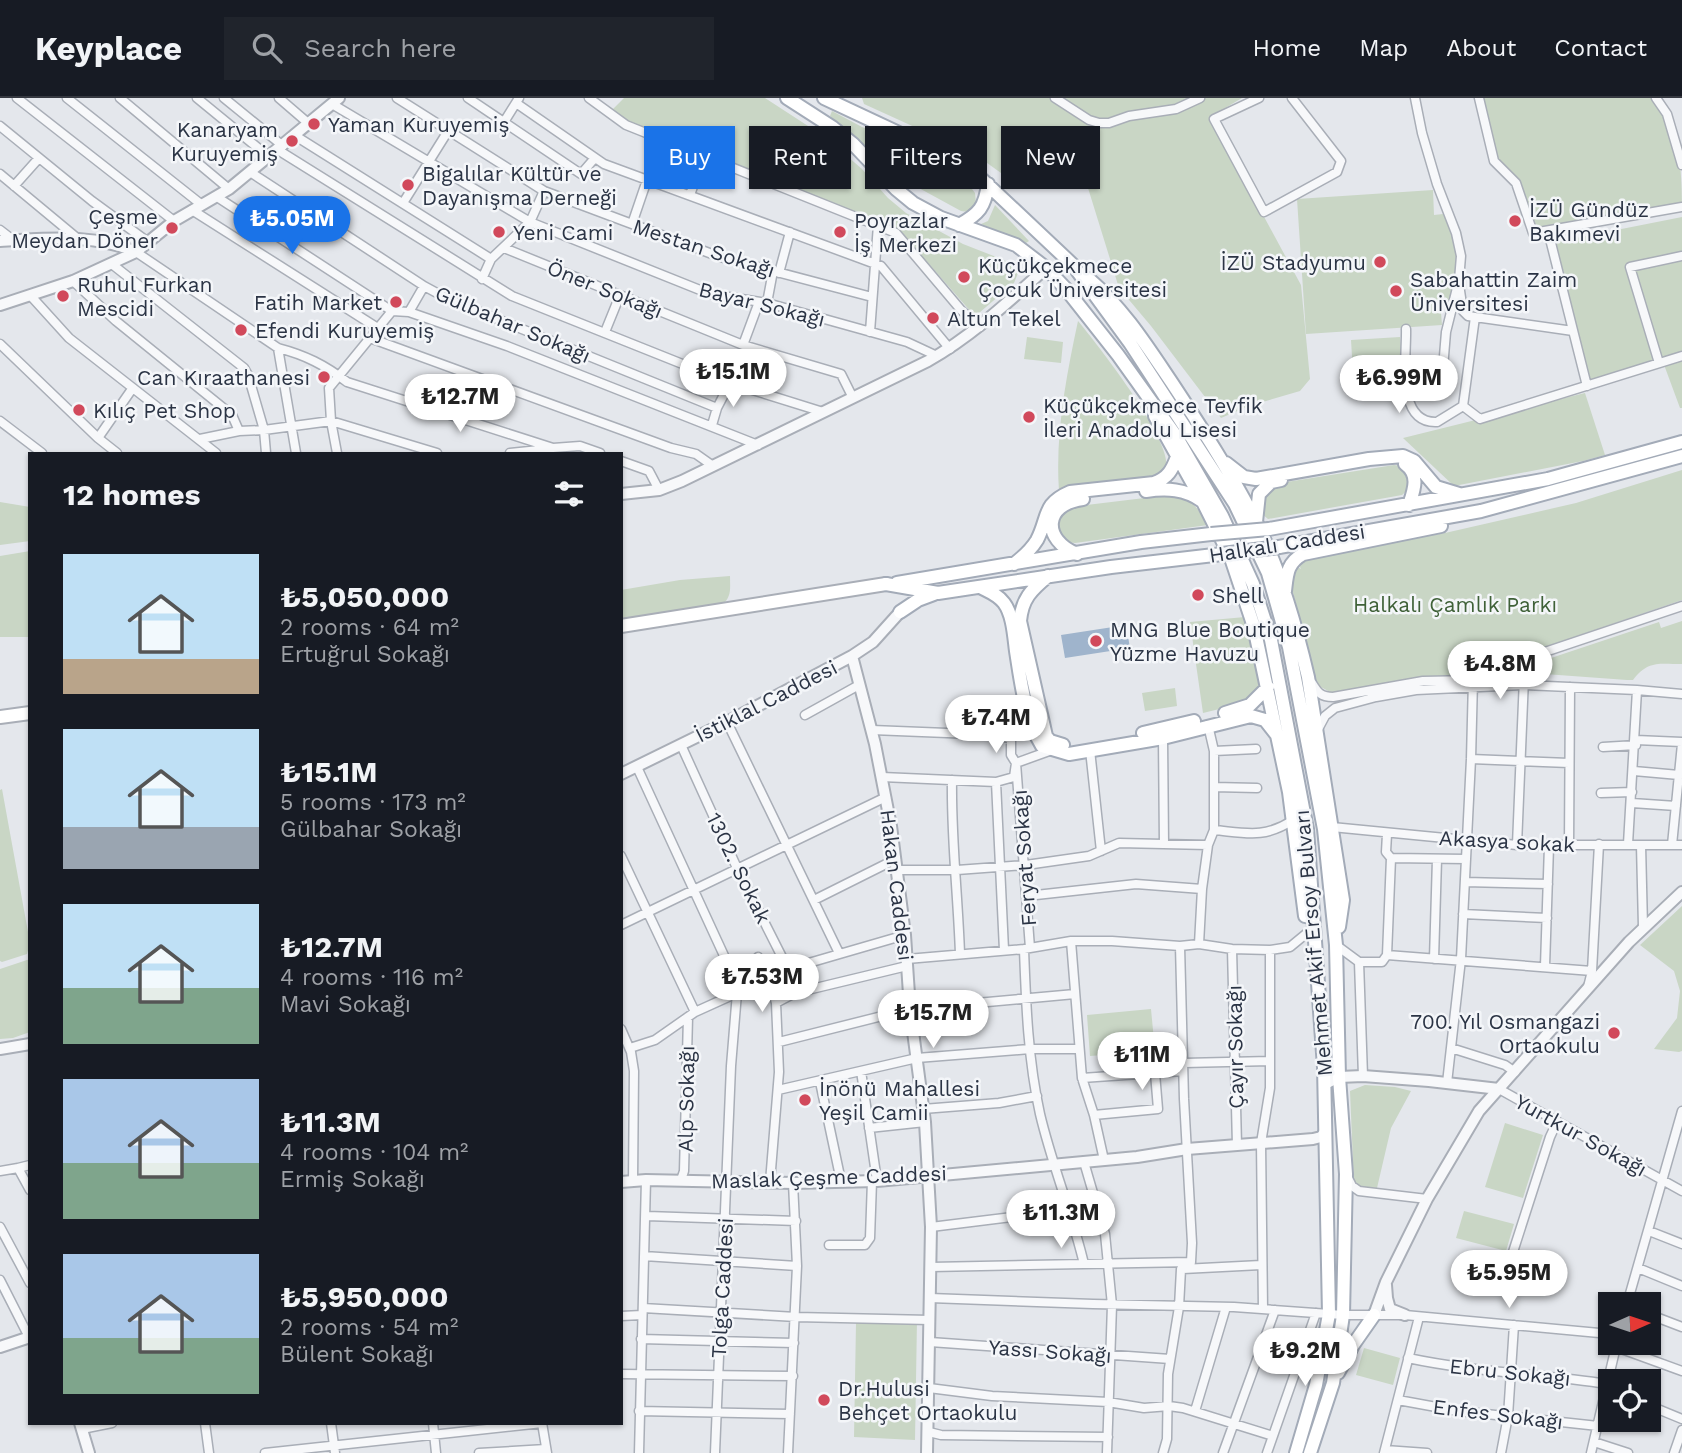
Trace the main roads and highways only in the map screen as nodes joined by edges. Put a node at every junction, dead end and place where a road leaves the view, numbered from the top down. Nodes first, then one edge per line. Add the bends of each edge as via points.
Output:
1 (786, 98) edge
2 (824, 98) edge
3 (885, 126) edge
4 (865, 156) edge
5 (988, 184) joint
6 (897, 189) edge
7 (958, 225) junction
8 (1073, 265) junction
9 (1146, 393) junction
10 (1682, 442) edge
11 (1217, 454) junction
12 (1682, 456) edge
13 (1177, 457) junction
14 (1463, 495) junction
15 (1203, 502) junction
16 (1409, 505) junction
17 (1480, 511) junction
18 (1256, 522) junction
19 (1078, 554) junction
20 (1014, 564) junction
21 (947, 575) junction
22 (1048, 576) junction
23 (892, 585) junction
24 (982, 588) junction
25 (917, 590) junction
26 (938, 593) junction
27 (1285, 595) junction
28 (904, 607) junction
29 (623, 626) edge
30 (1268, 687) junction
31 (28, 713) edge
32 (0, 717) edge
33 (1278, 737) junction
34 (1336, 945) junction
35 (1317, 975) junction
36 (1374, 1315) road end
37 (1333, 1382) junction
38 (1296, 1453) edge
39 (1310, 1453) edge

1 - 4 main road, Mehmet Akif Ersoy Bulvarı via 832,127
2 - 3 main road, Mehmet Akif Ersoy Bulvarı
5 - 7 main road via 985,203
5 - 8 main road, Mehmet Akif Ersoy Bulvarı
6 - 7 main road, Mehmet Akif Ersoy Bulvarı via 913,203
7 - 9 main road, Mehmet Akif Ersoy Bulvarı via 1016,245 1046,268
8 - 11 main road via 1107,294 1144,340
8 - 34 main road, Mehmet Akif Ersoy Bulvarı via 1130,343 1227,493 1268,573 1302,708 1324,830
9 - 13 main road
9 - 35 main road, Mehmet Akif Ersoy Bulvarı via 1222,516 1253,584 1271,640 1307,829
10 - 14 main road, Halkalı Caddesi via 1548,479
11 - 14 main road via 1244,477 1256,479 1403,456 1436,487
11 - 18 main road
12 - 17 main road, Halkalı Caddesi
13 - 15 main road
13 - 20 main road via 1172,470 1154,483 1060,497 1046,511 1030,551
14 - 16 main road, Halkalı Caddesi
15 - 19 main road via 1189,492 1172,490 1072,500 1060,507 1051,528 1064,548
15 - 30 main road via 1242,588
16 - 18 main road via 1415,486 1410,467 1398,461 1379,462 1272,482 1259,494
16 - 19 main road, Halkalı Caddesi, bridge
17 - 22 main road, Halkalı Caddesi, bridge via 1279,547
17 - 27 main road via 1441,527 1303,554 1288,569
18 - 27 main road
19 - 20 main road, Halkalı Caddesi
20 - 21 main road, Halkalı Caddesi
21 - 23 main road, Halkalı Caddesi
21 - 25 main road
22 - 24 main road, Halkalı Caddesi
22 - 30 main road via 1026,594 1020,621 1050,741 1079,746 1156,731 1250,705
23 - 25 main road, Halkalı Caddesi
23 - 28 main road via 907,593
23 - 29 main road, Halkalı Caddesi
24 - 26 main road, Halkalı Caddesi
24 - 33 main road via 1006,605 1033,732 1042,746 1069,754 1163,738 1251,716 1265,720
25 - 26 main road, Halkalı Caddesi
25 - 28 main road
26 - 28 main road
27 - 34 main road via 1308,677 1343,900
30 - 33 main road
31 - 32 main road
33 - 35 main road
34 - 37 main road, Mehmet Akif Ersoy Bulvarı via 1346,1174 1343,1315
35 - 38 main road, Mehmet Akif Ersoy Bulvarı via 1326,1131 1323,1314 1316,1385
36 - 37 main road
37 - 39 main road, Mehmet Akif Ersoy Bulvarı

